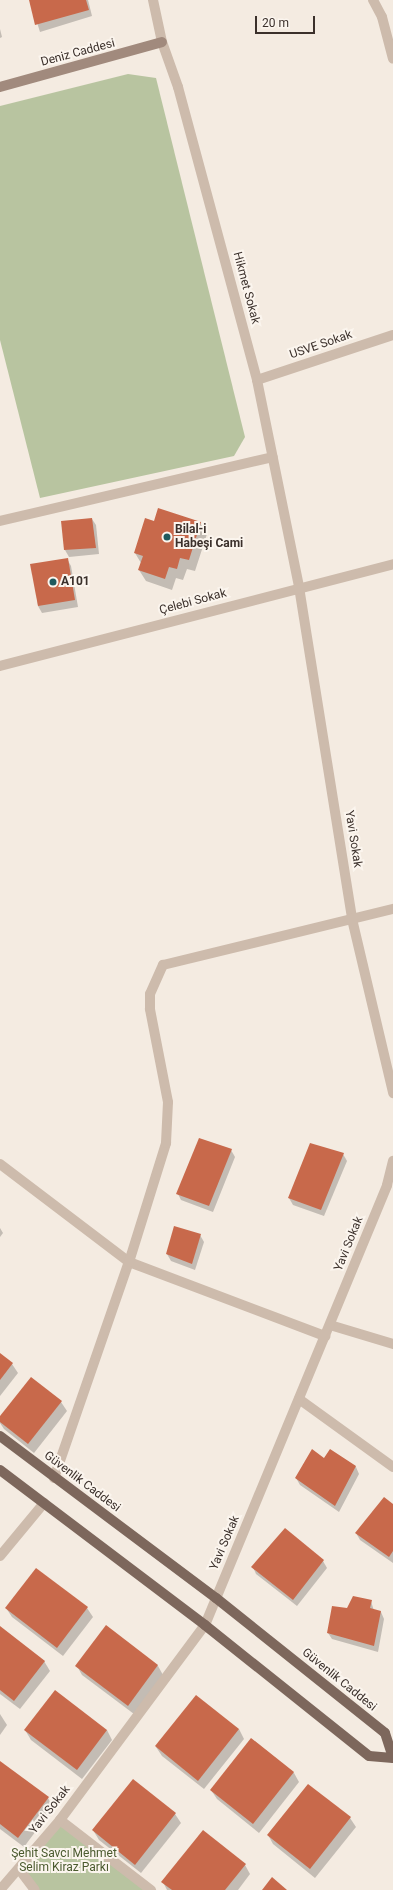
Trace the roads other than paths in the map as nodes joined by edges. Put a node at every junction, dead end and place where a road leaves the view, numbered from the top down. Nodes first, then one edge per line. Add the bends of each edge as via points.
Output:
1 (153, 0) edge
2 (373, 0) edge
3 (162, 42) junction
4 (393, 59) edge
5 (0, 88) edge
6 (393, 335) edge
7 (257, 380) junction
8 (273, 457) junction
9 (0, 521) edge
10 (393, 564) edge
11 (299, 587) junction
12 (0, 666) edge
13 (393, 909) edge
14 (352, 919) junction
15 (393, 1093) edge
16 (393, 1161) edge
17 (0, 1164) edge
18 (129, 1262) junction
19 (330, 1325) junction
20 (325, 1336) junction
21 (393, 1344) edge
22 (299, 1399) junction
23 (0, 1436) edge
24 (393, 1467) edge
25 (0, 1470) edge
26 (54, 1478) junction
27 (44, 1503) junction
28 (0, 1556) edge
29 (216, 1598) junction
30 (205, 1625) junction
31 (393, 1758) edge
32 (60, 1820) junction
33 (19, 1869) junction
34 (0, 1890) edge
35 (35, 1890) edge
36 (151, 1890) edge

1 - 3 street, Hikmet Sokak
2 - 4 street via 382,17
3 - 5 street, Deniz Caddesi
3 - 7 street, Hikmet Sokak via 178,88
6 - 7 street, USVE Sokak
7 - 8 street, Hikmet Sokak
8 - 9 street
8 - 11 street, Hikmet Sokak
10 - 11 street, Çelebi Sokak
11 - 12 street, Çelebi Sokak
11 - 14 street, Yavi Sokak
13 - 14 street
14 - 15 street, Yavi Sokak
14 - 18 street via 162,965 150,994 150,1009 168,1102 168,1130
16 - 19 street, Yavi Sokak via 387,1185
17 - 18 street
18 - 20 street
18 - 26 street
19 - 20 street, Yavi Sokak
19 - 21 street
20 - 22 street, Yavi Sokak
22 - 24 street
22 - 29 street, Yavi Sokak
23 - 26 main road, Güvenlik Caddesi
25 - 27 main road, Güvenlik Caddesi
26 - 29 main road, Güvenlik Caddesi
27 - 28 street
27 - 30 main road, Güvenlik Caddesi
29 - 30 street, Yavi Sokak
29 - 31 main road, Güvenlik Caddesi via 385,1733
30 - 31 main road, Güvenlik Caddesi via 369,1756
30 - 32 street, Yavi Sokak
32 - 33 street, Yavi Sokak
32 - 36 street
33 - 34 street, Yavi Sokak
33 - 35 street

